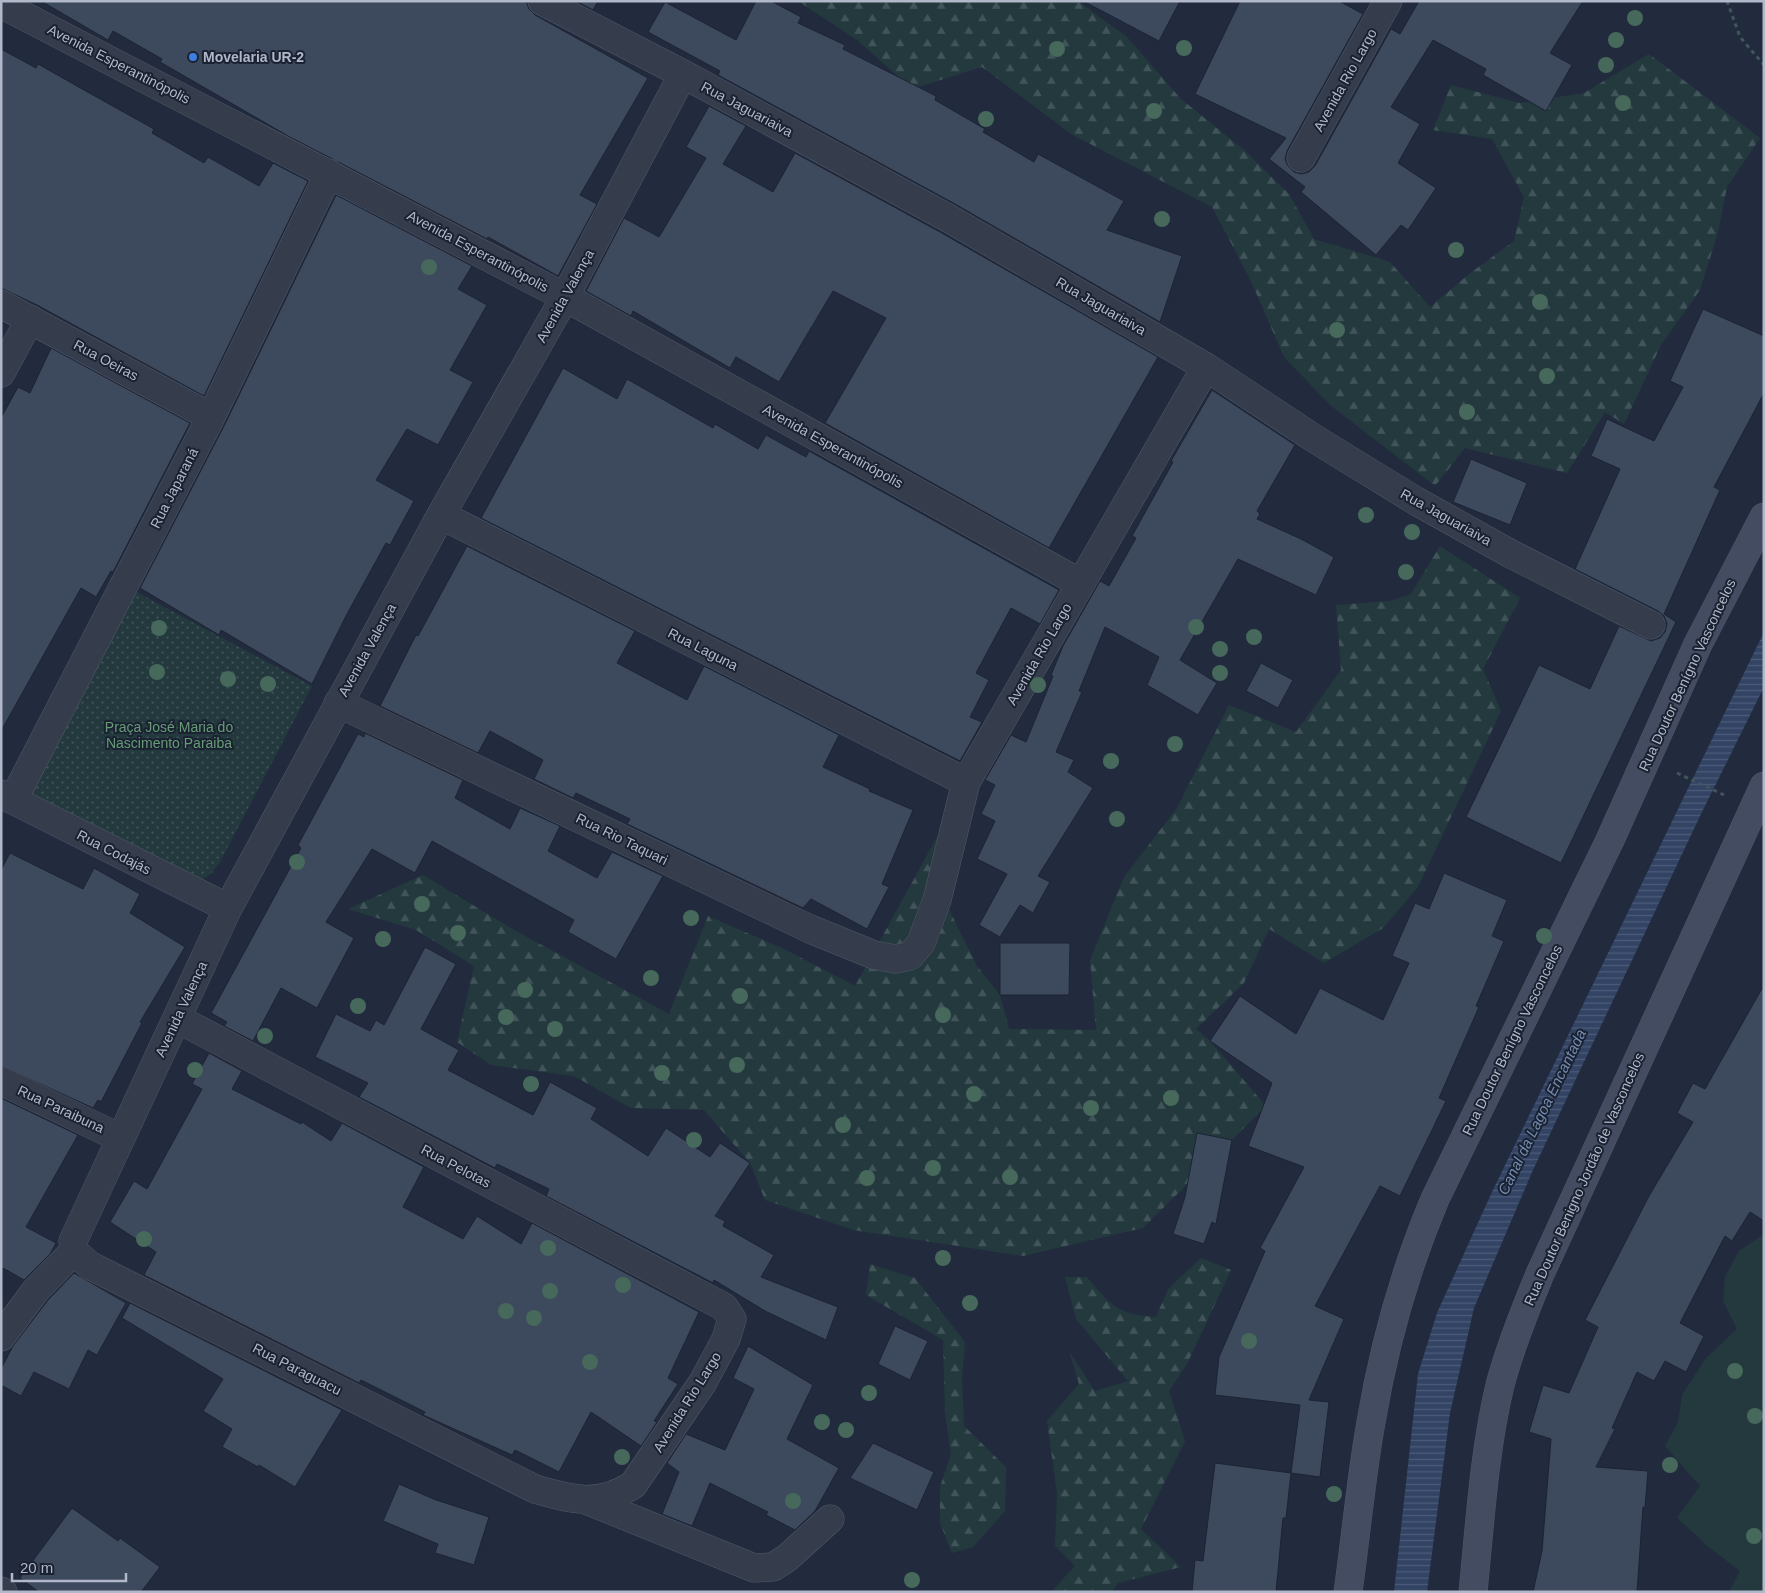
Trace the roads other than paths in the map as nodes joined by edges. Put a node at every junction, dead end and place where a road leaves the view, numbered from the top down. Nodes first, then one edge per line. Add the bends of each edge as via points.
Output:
1 (542, 1) edge
2 (1388, 1) edge
3 (1, 4) edge
4 (683, 74) junction
5 (1301, 158) dead end
6 (329, 173) junction
7 (565, 297) junction
8 (1, 304) edge
9 (30, 319) junction
10 (1206, 368) junction
11 (1, 373) edge
12 (211, 417) junction
13 (441, 515) junction
14 (1764, 517) edge
15 (1080, 583) junction
16 (1651, 625) dead end
17 (338, 704) junction
18 (966, 782) junction
19 (1764, 786) edge
20 (7, 797) edge
21 (1764, 818) edge
22 (1741, 833) junction
23 (228, 908) junction
24 (910, 956) joint
25 (178, 1019) junction
26 (1, 1081) edge
27 (120, 1138) junction
28 (74, 1244) junction
29 (732, 1316) joint
30 (1, 1337) edge
31 (586, 1500) junction
32 (830, 1519) dead end
33 (1348, 1592) edge
34 (1473, 1592) edge

1 - 4 street, Rua Jaguariaiva
2 - 5 street, Avenida Rio Largo
3 - 6 street, Avenida Esperantinópolis
4 - 7 street, Avenida Valença
4 - 10 street, Rua Jaguariaiva via 948,218
6 - 7 street, Avenida Esperantinópolis
6 - 12 street, Rua Japaraná
7 - 13 street, Avenida Valença
7 - 15 street, Avenida Esperantinópolis
8 - 9 street, Rua Oeiras
9 - 11 street
9 - 12 street, Rua Oeiras
10 - 15 street, Avenida Rio Largo
10 - 16 street, Rua Jaguariaiva via 1416,501 1511,554
12 - 20 street, Rua Japaraná
13 - 17 street, Avenida Valença
13 - 18 street, Rua Laguna
14 - 33 main road, Rua Doutor Benígno Vasconcelos via 1698,644 1610,840 1419,1236 1387,1344 1371,1422
15 - 18 street, Avenida Rio Largo
17 - 23 street, Avenida Valença
17 - 24 street, Rua Rio Taquari via 819,933 874,955 895,959
18 - 24 street, Avenida Rio Largo via 934,909 923,939
19 - 22 main road, Rua Doutor Benigno Jordão de Vasconcelos
20 - 23 street, Rua Codajás
21 - 22 street
22 - 34 main road, Rua Doutor Benigno Jordão de Vasconcelos via 1544,1265 1518,1329 1500,1385
23 - 25 street, Avenida Valença
25 - 27 street, Avenida Valença
25 - 29 street, Rua Pelotas via 724,1307
26 - 27 street, Rua Paraibuna
27 - 28 street, Avenida Valença
28 - 30 street, Avenida Valença
28 - 31 street, Rua Paraguacu via 83,1261 105,1274 535,1489 560,1497
29 - 31 street, Avenida Rio Largo via 730,1330 703,1382 634,1484 608,1498
31 - 32 street via 754,1568 773,1567 787,1558

